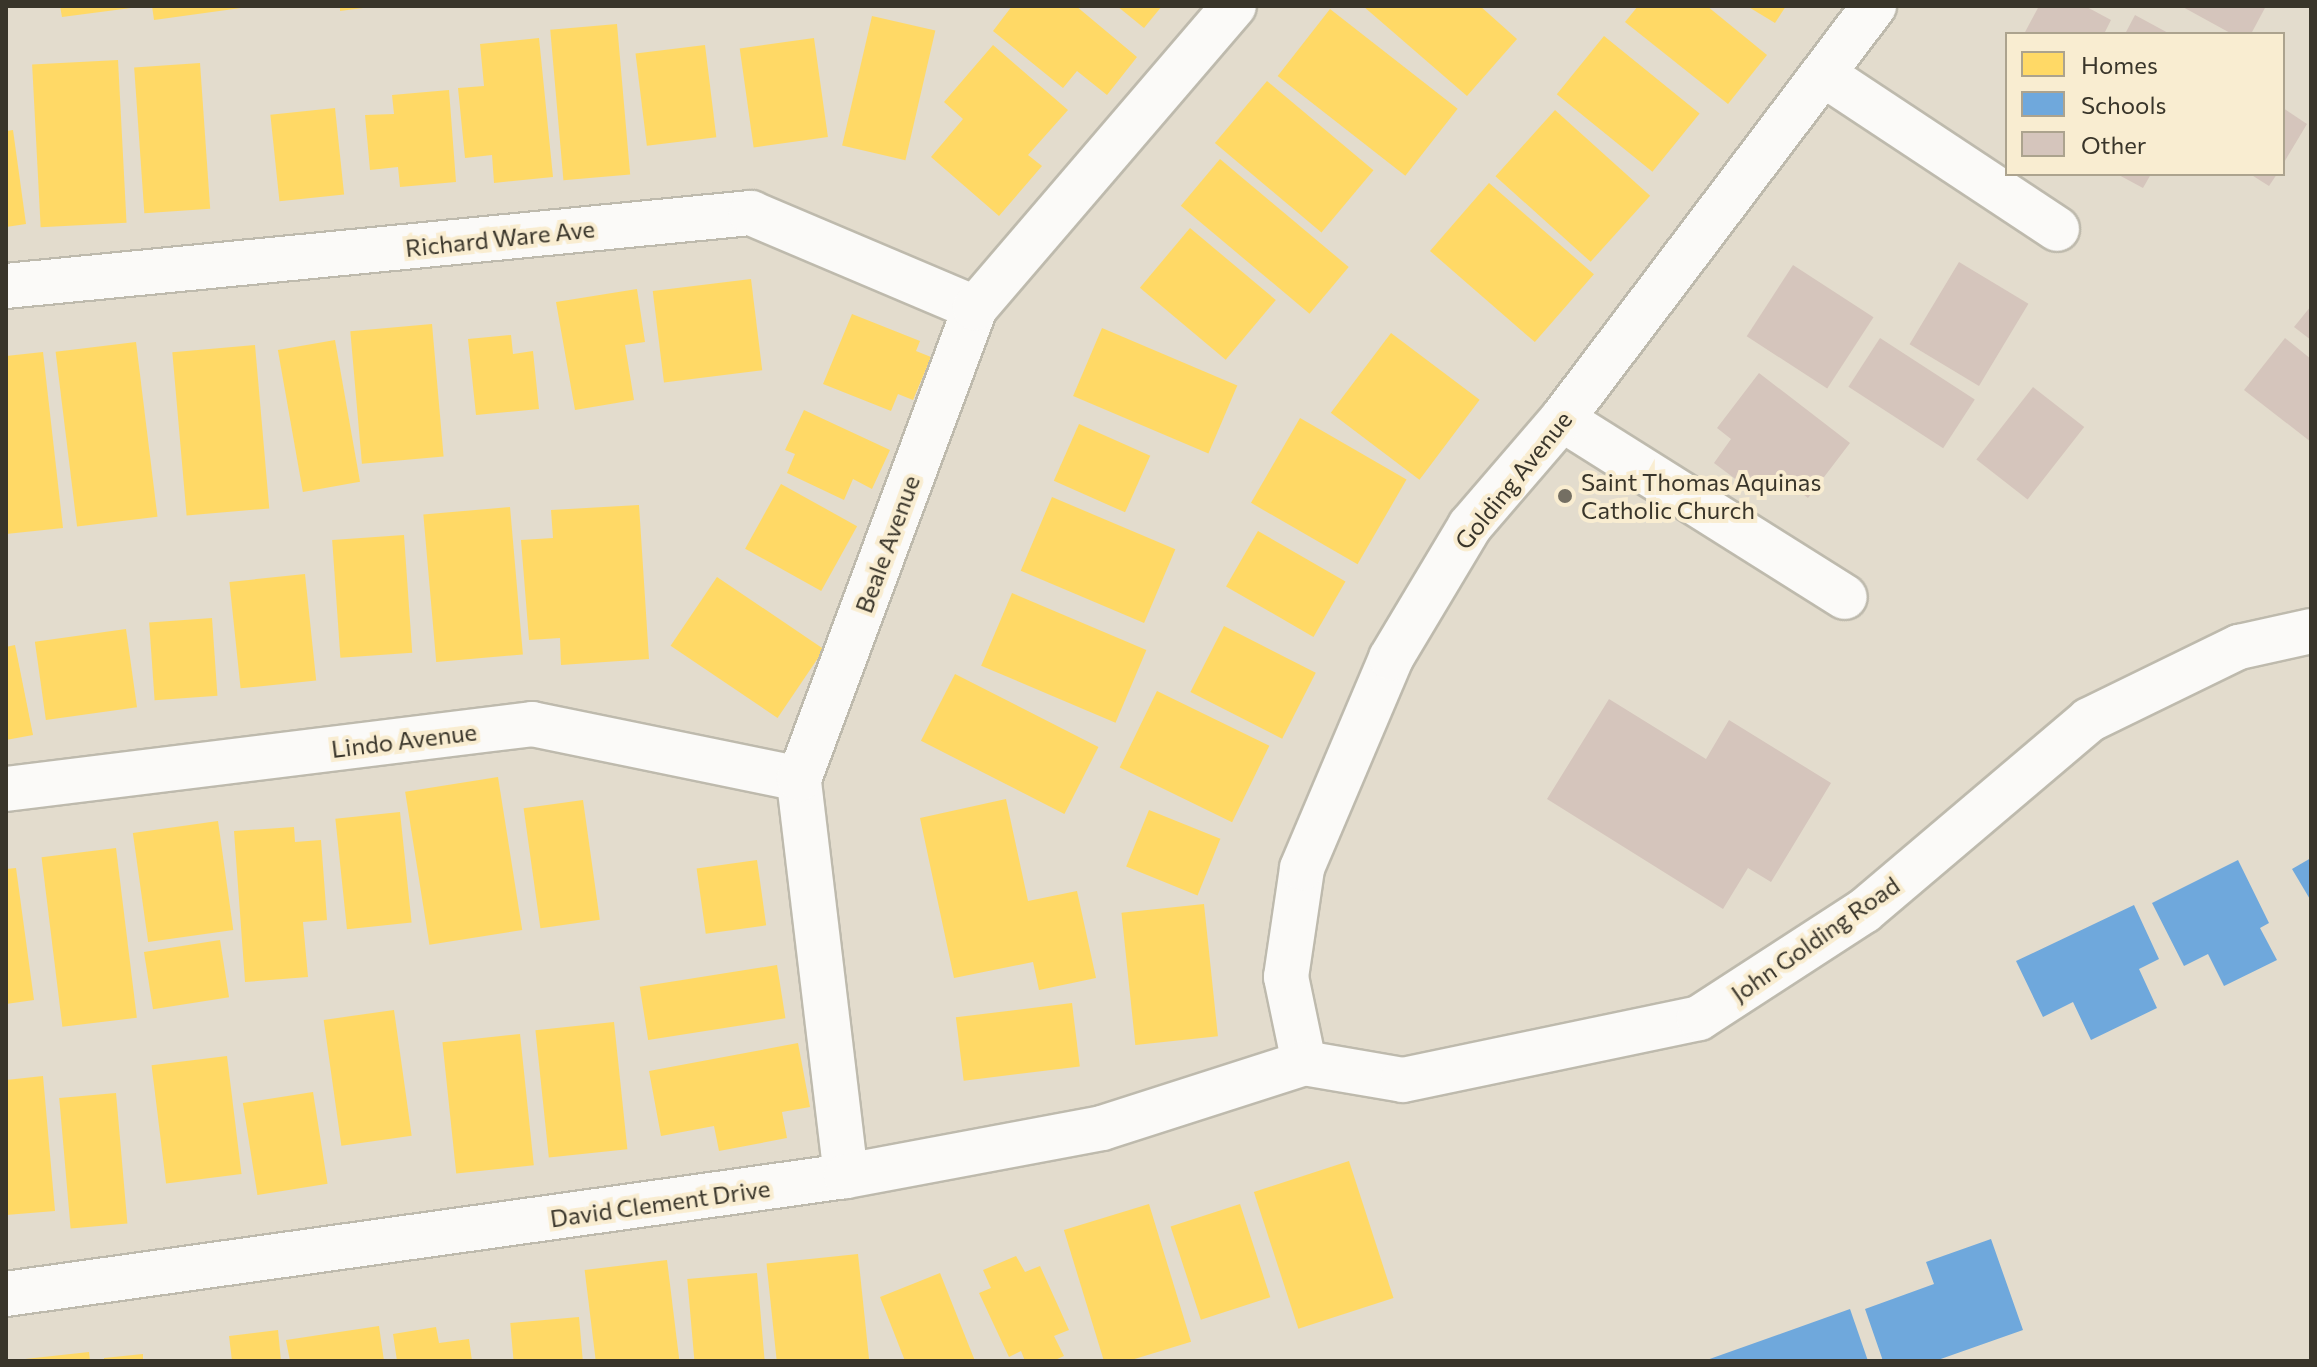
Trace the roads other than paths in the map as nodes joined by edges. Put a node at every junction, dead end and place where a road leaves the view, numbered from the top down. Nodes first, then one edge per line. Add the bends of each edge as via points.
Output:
1 (1234, 6) edge
2 (1874, 6) edge
3 (1826, 76) junction
4 (2057, 229) dead end
5 (6, 286) edge
6 (975, 308) junction
7 (1562, 419) junction
8 (1845, 597) dead end
9 (2311, 631) edge
10 (799, 779) junction
11 (6, 789) edge
12 (1304, 1063) junction
13 (846, 1176) junction
14 (6, 1294) edge

1 - 6 street, Beale Avenue
2 - 3 street, Golding Avenue
3 - 4 street
3 - 7 street, Golding Avenue
5 - 6 street, Richard Ware Ave via 751,213
6 - 10 street, Beale Avenue
7 - 8 street
7 - 12 street, Golding Avenue via 1470,526 1391,658 1348,752 1302,868 1286,977
9 - 12 street, John Golding Road via 2239,647 2089,720 1864,911 1699,1018 1403,1080
10 - 11 street, Lindo Avenue via 532,724
10 - 13 street, Beale Avenue
12 - 13 street, David Clement Drive via 1102,1128
13 - 14 street, David Clement Drive

